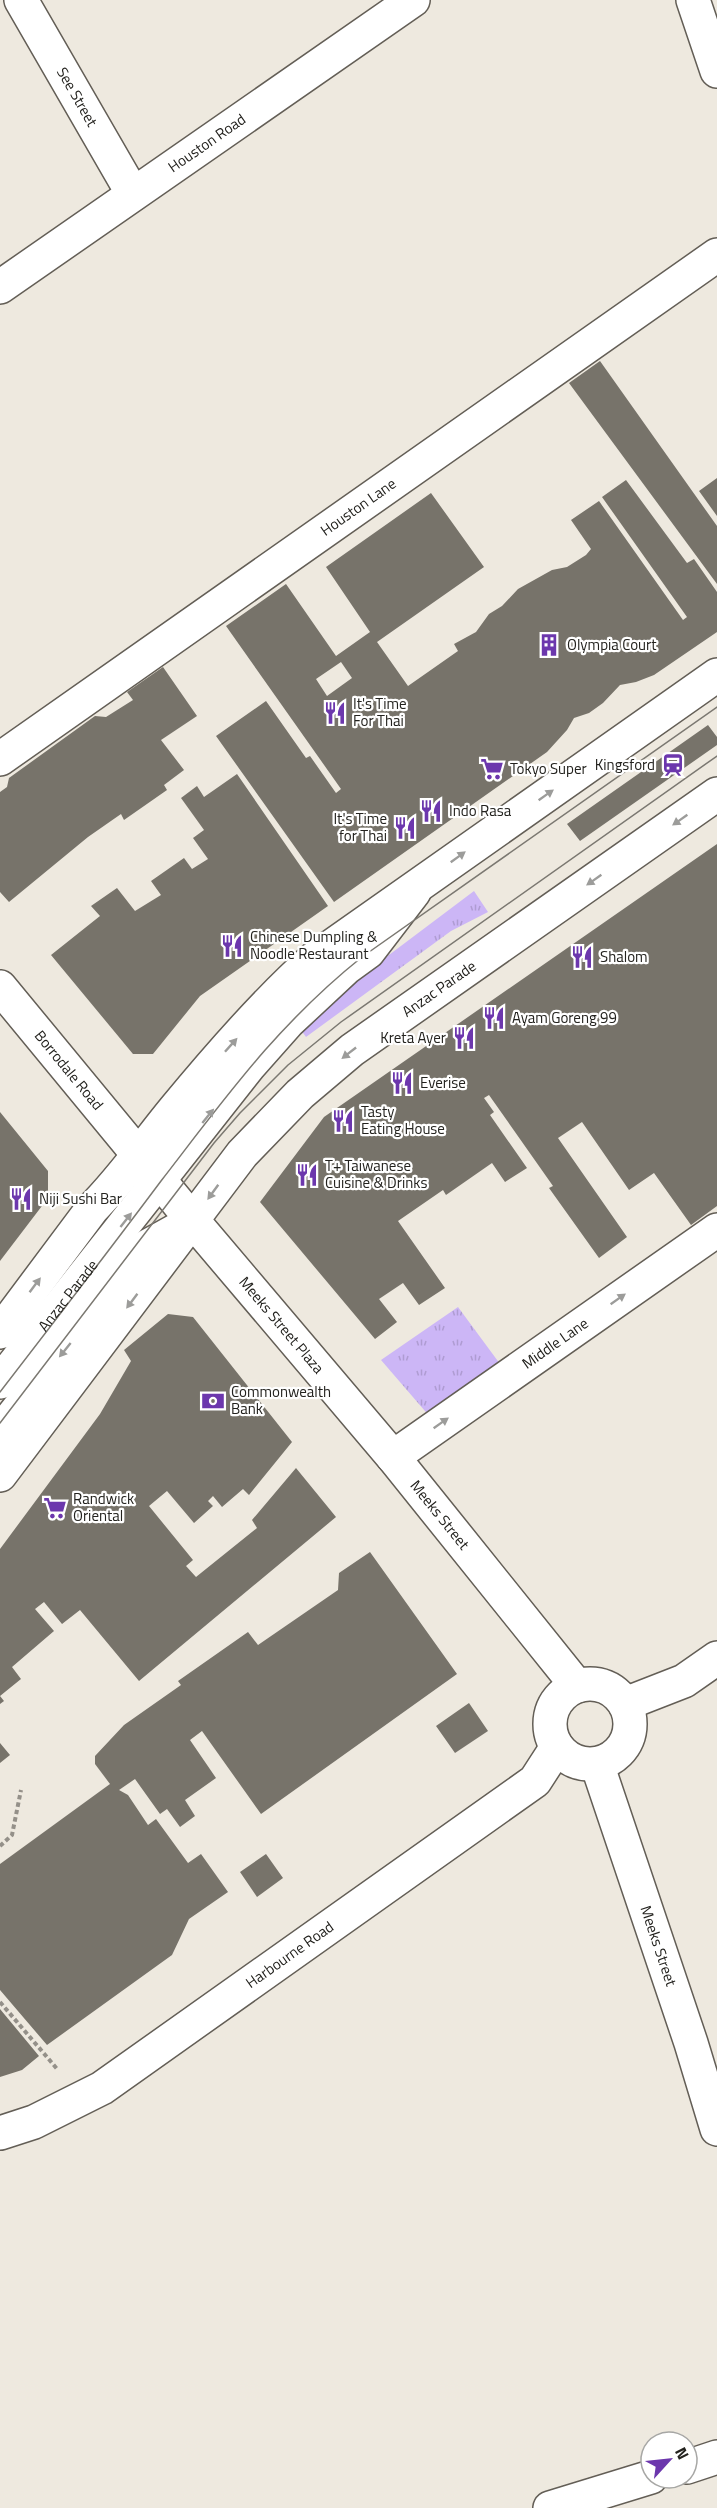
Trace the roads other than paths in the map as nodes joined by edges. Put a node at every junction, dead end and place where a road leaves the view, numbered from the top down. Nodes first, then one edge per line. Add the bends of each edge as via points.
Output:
1 (21, 0) edge
2 (413, 0) edge
3 (693, 0) edge
4 (379, 10) edge
5 (717, 71) edge
6 (133, 194) junction
7 (717, 255) edge
8 (0, 287) edge
9 (717, 675) edge
10 (0, 759) edge
11 (717, 794) edge
12 (419, 885) junction
13 (0, 987) edge
14 (139, 1154) junction
15 (160, 1179) junction
16 (193, 1221) junction
17 (717, 1230) edge
18 (0, 1332) edge
19 (0, 1382) edge
20 (0, 1432) edge
21 (393, 1456) junction
22 (0, 1474) edge
23 (717, 1658) edge
24 (577, 1686) junction
25 (625, 1704) junction
26 (557, 1747) junction
27 (597, 1764) junction
28 (704, 2039) edge
29 (717, 2129) edge
30 (0, 2133) edge
31 (717, 2457) edge
32 (699, 2463) edge
33 (639, 2481) edge
34 (550, 2508) edge

1 - 6 street, See Street
2 - 4 street, Houston Road
3 - 5 street
4 - 6 street, Houston Road
6 - 8 street, Houston Road
7 - 10 street, Houston Lane
12 -> 9 street, Anzac Parade
11 -> 16 street, Anzac Parade via 343,1058 300,1094 242,1154
14 -> 12 street, Anzac Parade via 290,980
15 -> 12 street, Anzac Parade via 262,1051 346,968 368,952
13 - 14 street, Borrodale Road
14 - 15 street, Borrodale Road
18 -> 14 street, Anzac Parade via 92,1209
15 - 16 street, Meeks Street Plaza
19 -> 15 street, Anzac Parade
16 -> 20 street, Anzac Parade via 148,1246
16 - 21 street, Meeks Street Plaza
16 -> 22 street, Anzac Parade
21 -> 17 street, Middle Lane
21 - 24 street, Meeks Street
23 - 25 street via 684,1681
24 - 25 street via 603,1686
24 - 26 street via 562,1694 550,1718 551,1735
25 - 27 street via 630,1717 624,1747
26 - 27 street via 573,1761
26 - 30 street, Harbourne Road via 535,1781 102,2088 34,2122
27 - 28 street, Meeks Street
28 - 29 street, Meeks Street
31 - 32 street
33 - 34 street

